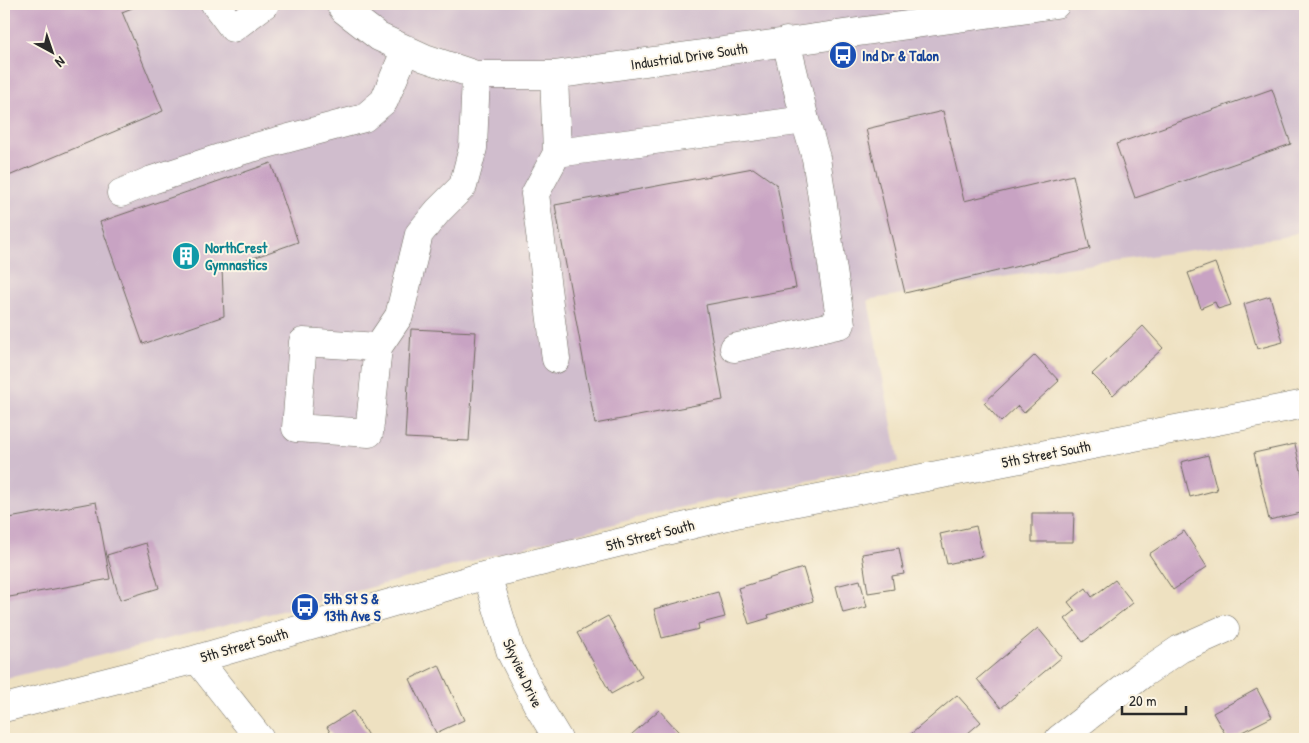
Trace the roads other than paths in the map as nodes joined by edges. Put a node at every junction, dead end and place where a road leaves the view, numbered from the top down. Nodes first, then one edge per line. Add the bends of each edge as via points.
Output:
1 (215, 4) edge
2 (265, 4) edge
3 (340, 4) edge
4 (1056, 4) edge
5 (903, 14) edge
6 (786, 41) junction
7 (406, 49) junction
8 (476, 75) junction
9 (554, 75) junction
10 (805, 120) junction
11 (557, 153) junction
12 (120, 193) dead end
13 (378, 347) dead end
14 (734, 348) dead end
15 (556, 358) dead end
16 (1305, 404) edge
17 (487, 575) junction
18 (1226, 629) dead end
19 (196, 659) junction
20 (4, 708) edge
21 (260, 739) edge
22 (558, 739) edge
23 (1058, 739) edge

1 - 2 street via 233,28
3 - 7 street, Industrial Drive South via 379,37
4 - 5 street, Industrial Drive South
5 - 6 street, Industrial Drive South
6 - 9 street, Industrial Drive South
6 - 10 street
7 - 8 street, Industrial Drive South
7 - 12 street via 384,101 364,118 244,150
8 - 9 street, Industrial Drive South
8 - 13 street via 473,148 463,186 419,234 399,316
9 - 11 street
10 - 11 street
10 - 14 street via 816,158 841,324
11 - 15 street via 535,194
16 - 17 street, 5th Street South via 740,513
17 - 19 street, 5th Street South
17 - 22 street, Skyview Drive via 511,653
18 - 23 street via 1180,649
19 - 20 street, 5th Street South
19 - 21 street

